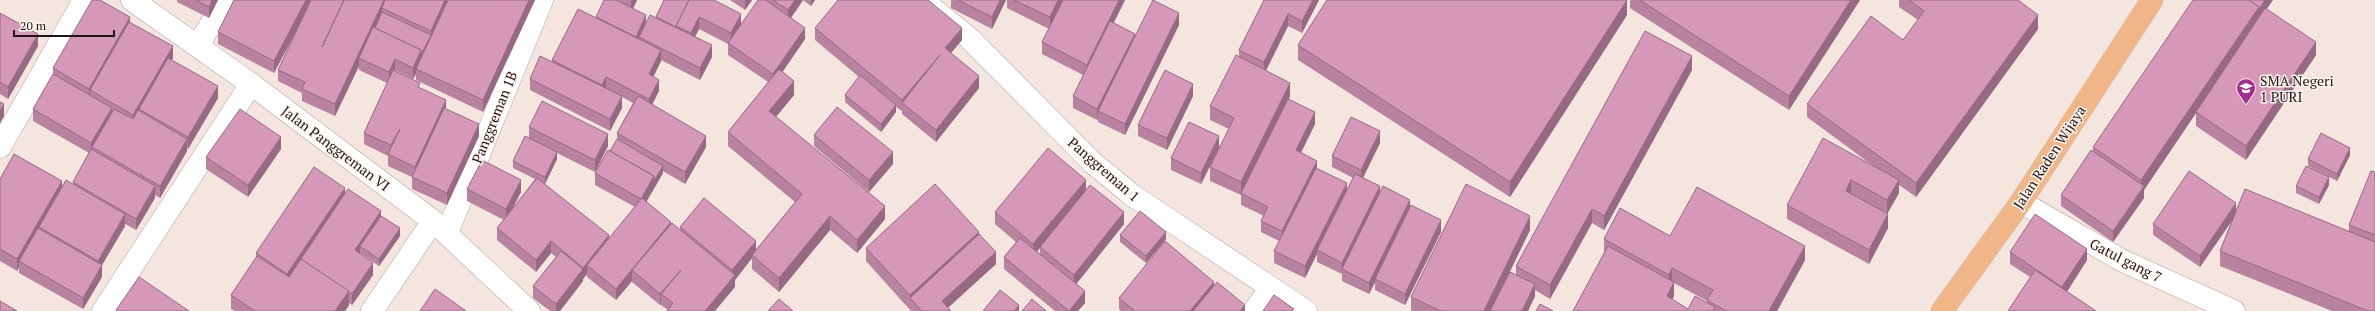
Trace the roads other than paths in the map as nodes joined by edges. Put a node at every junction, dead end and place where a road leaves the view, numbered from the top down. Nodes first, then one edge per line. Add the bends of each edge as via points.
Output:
1 (84, 0) edge
2 (132, 0) edge
3 (226, 0) edge
4 (542, 0) edge
5 (922, 0) edge
6 (2152, 0) edge
7 (198, 45) junction
8 (251, 84) junction
9 (0, 147) edge
10 (2021, 202) junction
11 (440, 227) junction
12 (1270, 289) junction
13 (103, 311) edge
14 (372, 311) edge
15 (529, 311) edge
16 (1254, 311) edge
17 (1306, 311) edge
18 (1942, 311) edge
19 (2234, 311) edge

1 - 9 street
2 - 7 street, Jalan Panggreman VI
3 - 7 street
4 - 11 street, Panggreman 1B
5 - 12 street, Panggreman 1 via 969,38 1093,163 1132,195
6 - 10 main road, Jalan Raden Wijaya
7 - 8 street, Jalan Panggreman VI
8 - 11 street, Jalan Panggreman VI
8 - 13 street
10 - 18 main road, Jalan Raden Wijaya
10 - 19 street, Gatul gang 7 via 2123,261
11 - 14 street, Panggreman 1B
11 - 15 street, Jalan Panggreman VI
12 - 16 street
12 - 17 street, Panggreman 1

